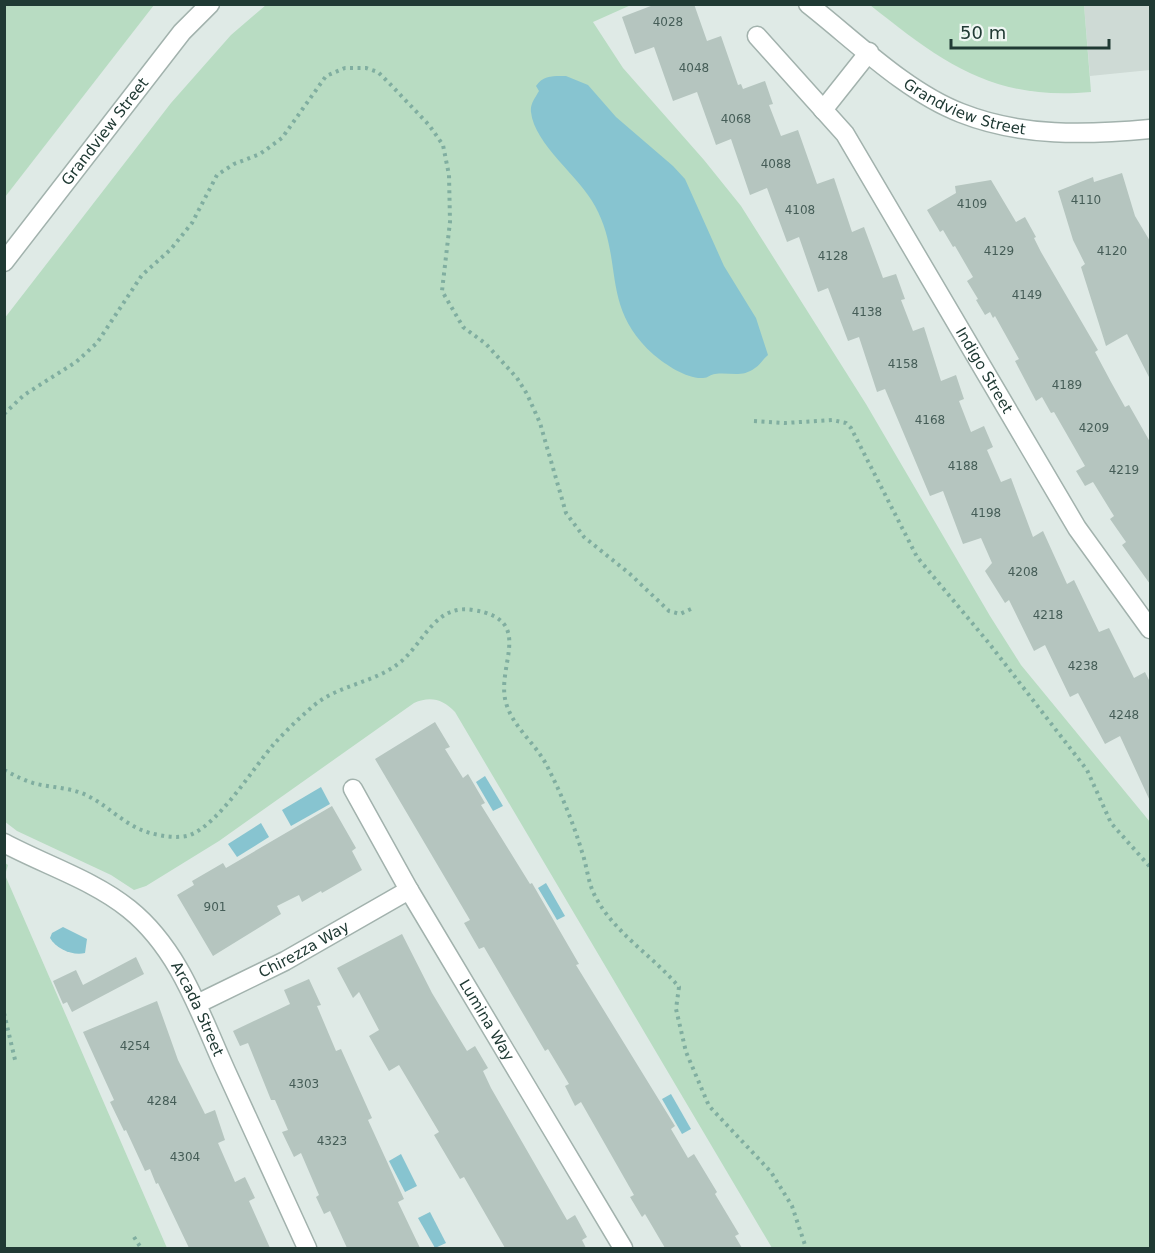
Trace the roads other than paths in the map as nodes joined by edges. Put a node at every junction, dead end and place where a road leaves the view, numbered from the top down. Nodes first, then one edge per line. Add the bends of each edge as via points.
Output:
1 (210, 4) edge
2 (808, 4) edge
3 (757, 36) dead end
4 (869, 52) junction
5 (823, 110) junction
6 (1150, 129) edge
7 (4, 262) edge
8 (1150, 629) edge
9 (353, 789) dead end
10 (4, 843) edge
11 (409, 890) junction
12 (197, 1004) junction
13 (307, 1248) edge
14 (623, 1248) edge

1 - 7 street, Grandview Street via 182,32
2 - 4 street, Grandview Street
3 - 5 street, Indigo Street
4 - 5 street
4 - 6 street, Grandview Street via 914,87 960,113 1023,130 1092,134
5 - 8 street, Indigo Street via 845,134 1077,528
9 - 11 street, Lumina Way
10 - 12 street, Arcada Street via 109,895 129,909 172,957
11 - 12 street, Chirezza Way via 285,961
11 - 14 street, Lumina Way
12 - 13 street, Arcada Street

